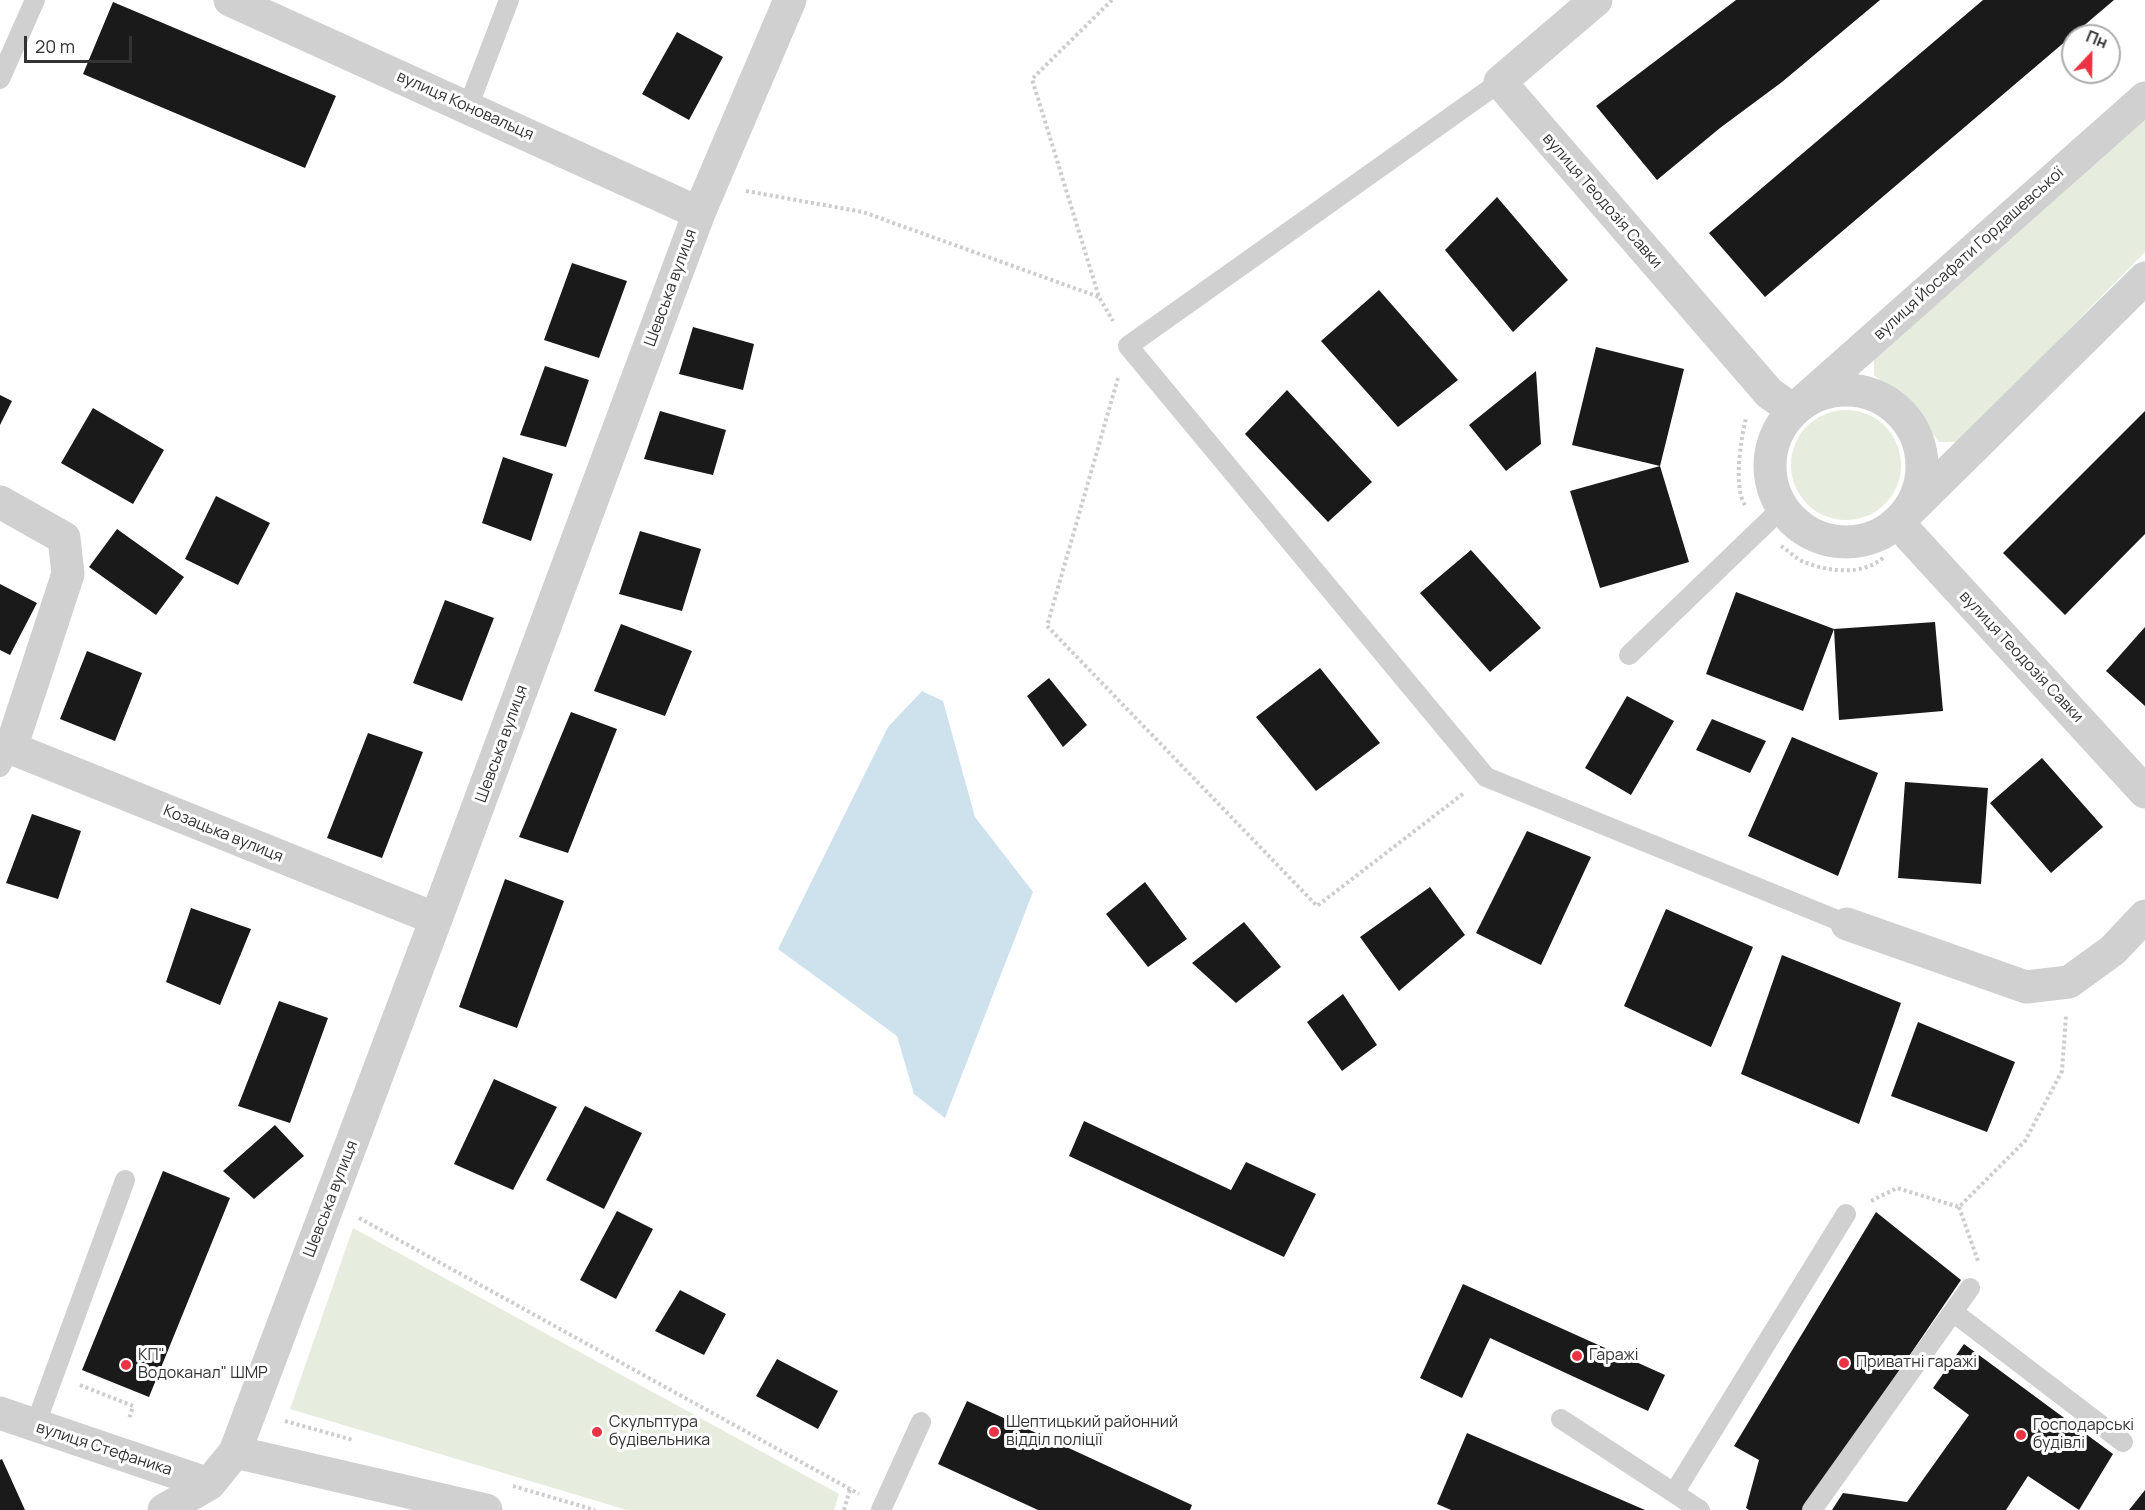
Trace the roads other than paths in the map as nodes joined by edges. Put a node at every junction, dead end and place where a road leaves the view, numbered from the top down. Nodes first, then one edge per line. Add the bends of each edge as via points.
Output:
1 (35, 0) edge
2 (230, 0) edge
3 (509, 0) edge
4 (790, 0) edge
5 (1596, 0) edge
6 (0, 79) edge
7 (1500, 82) junction
8 (2145, 98) edge
9 (468, 107) junction
10 (704, 199) junction
11 (2145, 278) edge
12 (1793, 410) junction
13 (0, 502) edge
14 (1782, 508) junction
15 (1899, 522) junction
16 (1629, 655) dead end
17 (4, 751) edge
18 (2145, 792) edge
19 (2145, 916) edge
20 (436, 919) junction
21 (1847, 924) joint
22 (125, 1180) dead end
23 (1846, 1214) road end
24 (1970, 1288) road end
25 (1953, 1312) junction
26 (0, 1413) edge
27 (1561, 1419) dead end
28 (921, 1422) dead end
29 (35, 1426) junction
30 (2123, 1442) dead end
31 (235, 1452) junction
32 (1674, 1493) junction
33 (210, 1497) edge
34 (494, 1497) edge
35 (882, 1509) edge
36 (164, 1510) edge
37 (1700, 1510) edge
38 (1812, 1510) edge

1 - 6 lane
2 - 9 street, вулиця Коновальця
3 - 9 lane
4 - 10 street, Шевська вулиця
5 - 7 street
7 - 12 street, вулиця Теодозія Савки via 1769,393
7 - 21 lane via 1128,346 1486,777
8 - 12 street, вулиця Йосафати Гордашевської
9 - 10 street, вулиця Коновальця
10 - 20 street, Шевська вулиця
11 - 15 street, вулиця Йосафати Гордашевської
12 - 14 street, вулиця Йосафати Гордашевської via 1777,431 1770,457 1772,483
12 - 15 street, вулиця Йосафати Гордашевської via 1819,394 1848,389 1877,395 1902,412 1918,438 1923,467 1917,496
13 - 17 street, Козацька вулиця via 64,538 68,574
14 - 15 street, вулиця Йосафати Гордашевської via 1797,525 1838,542 1860,541
14 - 16 lane
15 - 18 street, вулиця Теодозія Савки
17 - 20 street, Козацька вулиця
19 - 21 street via 2113,950 2069,982 2026,987
20 - 31 street, Шевська вулиця
22 - 29 lane
23 - 32 lane
24 - 25 lane
25 - 30 lane
25 - 38 lane
26 - 29 street, вулиця Стефаника
27 - 32 lane
28 - 35 lane
29 - 33 street, вулиця Стефаника
31 - 33 street, Шевська вулиця
31 - 34 street
32 - 37 lane
33 - 36 street

